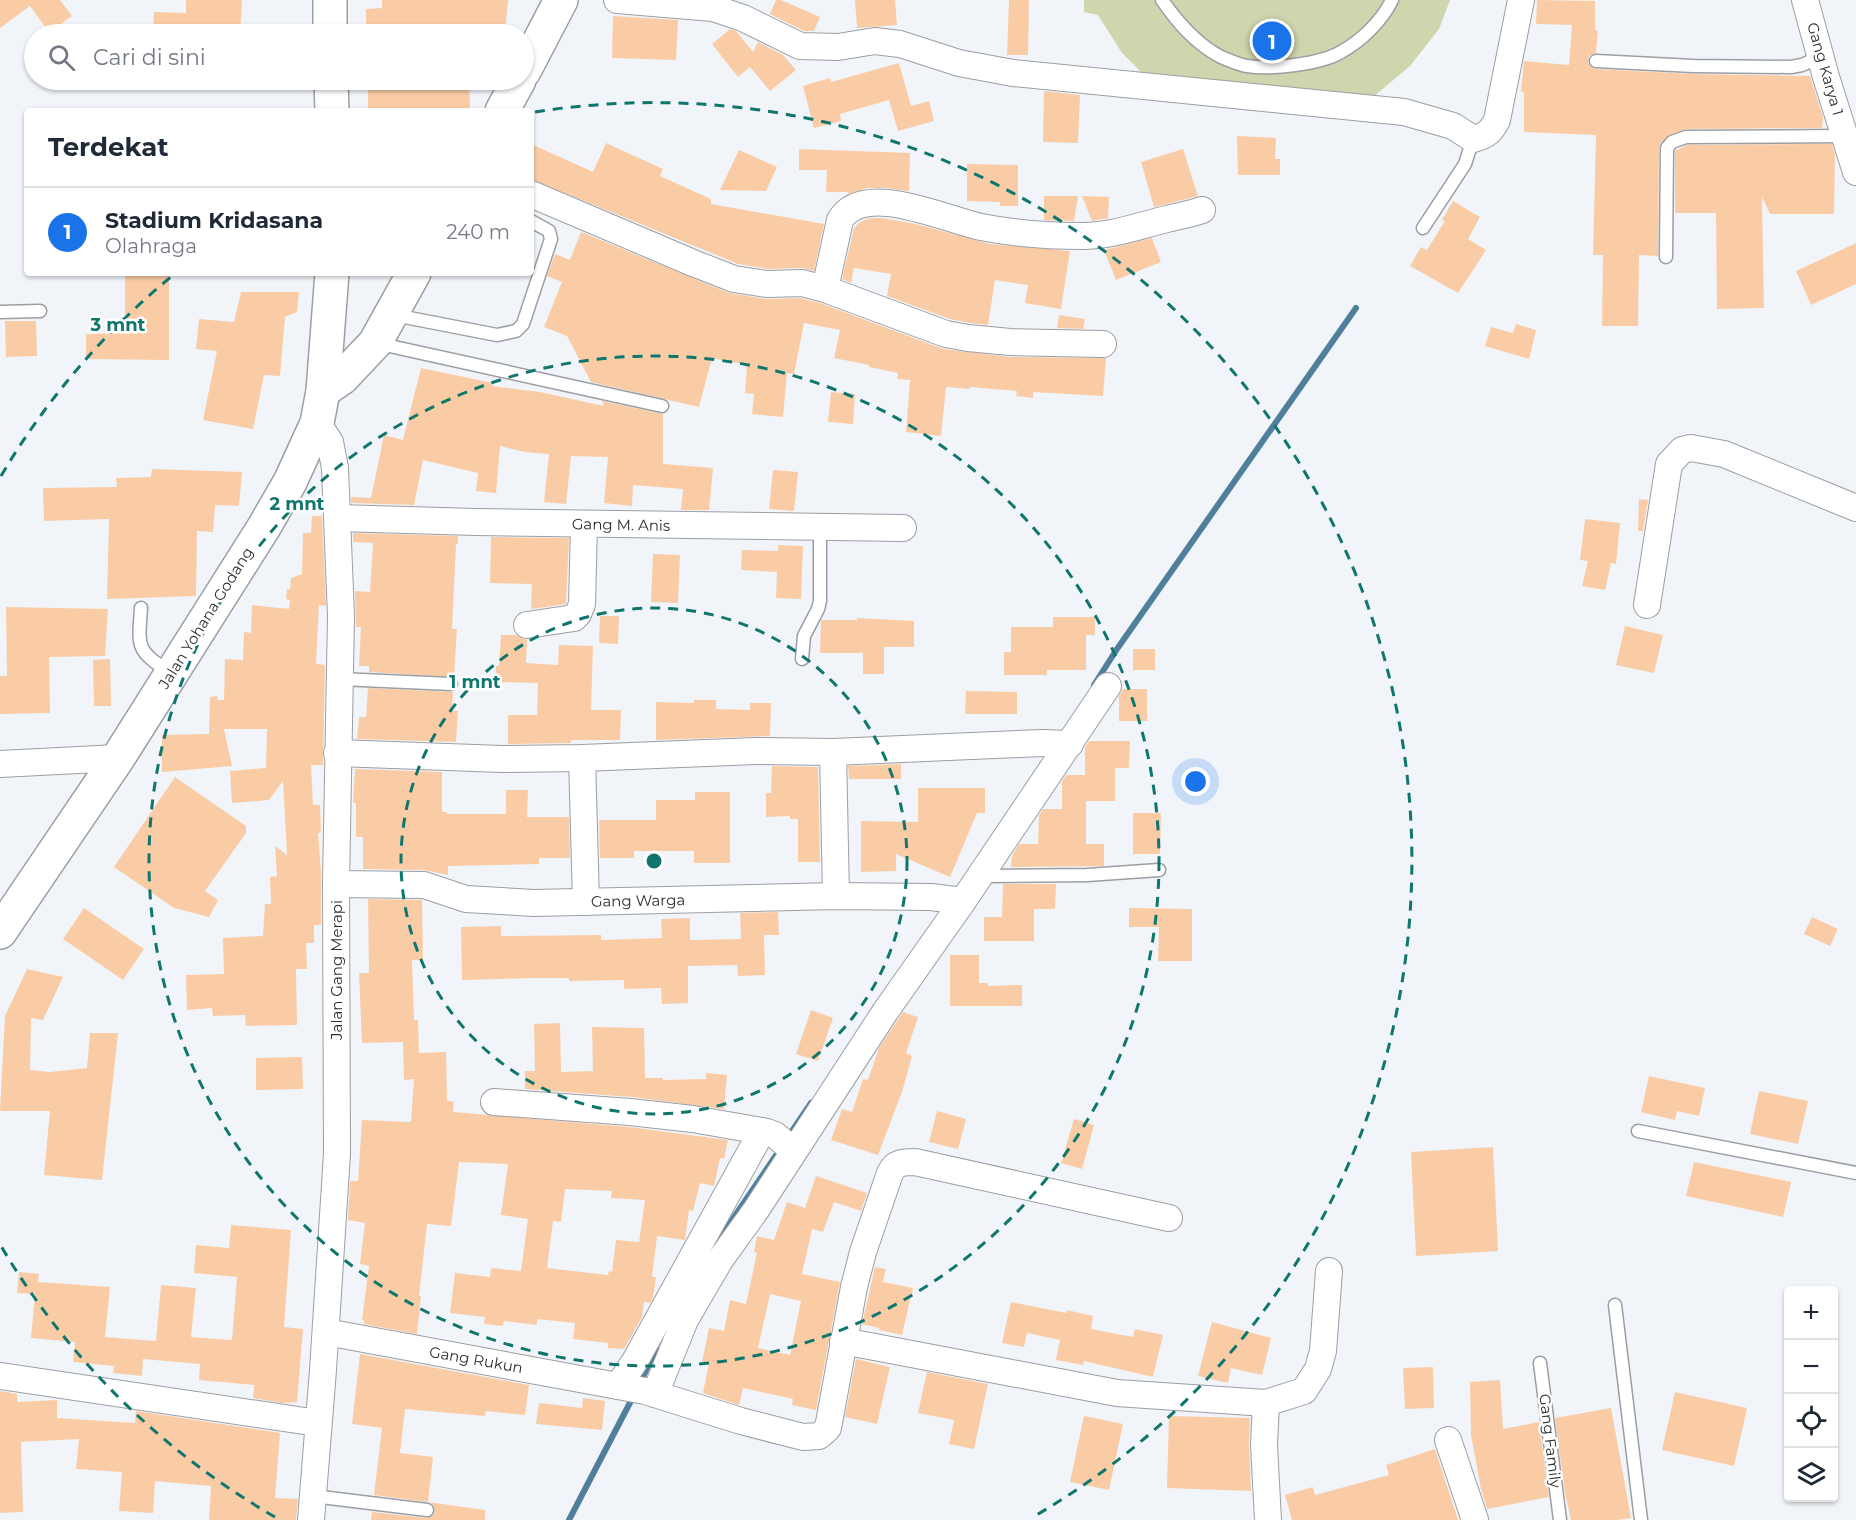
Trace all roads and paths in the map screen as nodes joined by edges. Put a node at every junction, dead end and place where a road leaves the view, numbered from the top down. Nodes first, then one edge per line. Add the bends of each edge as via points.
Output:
1 (330, 0) edge
2 (561, 0) edge
3 (617, 0) edge
4 (1162, 0) edge
5 (1392, 0) edge
6 (1521, 0) edge
7 (1805, 0) edge
8 (330, 24) edge
9 (534, 52) edge
10 (1822, 56) junction
11 (1596, 61) dead end
12 (331, 90) edge
13 (514, 90) edge
14 (1846, 105) edge
15 (332, 108) edge
16 (504, 108) edge
17 (1844, 136) junction
18 (1473, 139) junction
19 (1856, 172) edge
20 (534, 195) edge
21 (1202, 210) dead end
22 (534, 223) edge
23 (1423, 228) dead end
24 (1666, 257) dead end
25 (332, 276) edge
26 (412, 276) edge
27 (825, 289) junction
28 (40, 311) dead end
29 (0, 312) edge
30 (390, 314) junction
31 (375, 343) junction
32 (1103, 344) dead end
33 (323, 391) junction
34 (662, 406) dead end
35 (317, 423) junction
36 (1856, 508) edge
37 (338, 518) junction
38 (584, 524) junction
39 (820, 527) junction
40 (903, 528) dead end
41 (1647, 605) dead end
42 (141, 608) dead end
43 (527, 625) dead end
44 (802, 659) dead end
45 (171, 674) junction
46 (339, 680) junction
47 (451, 684) dead end
48 (1108, 686) dead end
49 (1058, 743) junction
50 (832, 752) junction
51 (338, 753) junction
52 (118, 758) junction
53 (582, 758) junction
54 (0, 764) edge
55 (1159, 870) dead end
56 (979, 876) junction
57 (336, 884) junction
58 (836, 896) junction
59 (954, 899) junction
60 (586, 902) junction
61 (0, 932) edge
62 (494, 1102) dead end
63 (1638, 1131) dead end
64 (780, 1141) junction
65 (1856, 1173) edge
66 (1169, 1218) dead end
67 (1329, 1272) dead end
68 (1615, 1305) dead end
69 (326, 1332) junction
70 (843, 1341) junction
71 (1540, 1363) dead end
72 (2, 1376) dead end
73 (636, 1390) junction
74 (1266, 1403) junction
75 (318, 1423) junction
76 (1448, 1440) dead end
77 (312, 1508) edge
78 (427, 1510) dead end
79 (1268, 1520) edge
80 (1475, 1520) edge
81 (1560, 1520) edge
82 (1641, 1520) edge

1 - 8 main road
2 - 9 main road
3 - 18 street via 713,8 800,46 838,47 875,41 1013,73 1404,112 1453,126
4 - 5 lane via 1185,31 1221,57 1247,66 1321,61 1341,52 1376,23
6 - 18 street via 1497,120 1492,131
7 - 10 street, Gang Karya 1
10 - 11 lane via 1791,67
10 - 14 street, Gang Karya 1
12 - 15 main road
13 - 16 main road
14 - 17 street, Gang Karya 1
17 - 19 street, Gang Karya 1
17 - 24 lane via 1686,137 1672,142 1667,148
18 - 23 lane via 1465,164
20 - 27 street via 734,279
21 - 27 street via 1112,234 1078,236 998,230 917,207 865,203 845,212 840,220
22 - 30 lane via 549,231 551,238 523,324 516,331 497,335
25 - 33 main road, Jalan Yohana Godang
26 - 30 main road
27 - 32 street via 946,334 1010,342
28 - 29 lane
30 - 31 main road
31 - 33 main road via 342,378
31 - 34 lane
33 - 35 main road, Jalan Yohana Godang
35 - 37 street, Jalan Gang Merapi via 330,442
35 - 45 main road, Jalan Yohana Godang via 264,527
36 - 41 street via 1724,454 1682,450 1669,464
37 - 38 street, Gang M. Anis
37 - 46 street, Jalan Gang Merapi
38 - 39 street, Gang M. Anis
38 - 43 street via 582,604 578,615
39 - 40 street, Gang M. Anis
39 - 44 lane via 820,601 804,636
42 - 45 lane via 142,651
45 - 52 main road, Jalan Yohana Godang
46 - 47 lane
46 - 51 street, Jalan Gang Merapi
48 - 49 street
49 - 50 street
49 - 56 street
50 - 53 street
50 - 58 street
51 - 53 street
51 - 57 street, Jalan Gang Merapi
52 - 54 street
52 - 61 main road, Jalan Yohana Godang
53 - 60 street
55 - 56 lane
56 - 59 street
57 - 60 street, Gang Warga via 424,885 466,899
57 - 69 street, Jalan Gang Merapi via 337,1154
58 - 59 street, Gang Warga
58 - 60 street, Gang Warga
59 - 64 street via 885,1012
62 - 64 street via 693,1119
63 - 65 lane
64 - 73 street via 756,1210
64 - 73 street via 635,1361
66 - 70 street, Gang Rukun via 902,1162 892,1168 863,1252
67 - 74 street via 1318,1369 1304,1390
68 - 82 lane
69 - 73 street, Gang Rukun
69 - 75 street, Jalan Gang Merapi
70 - 73 street, Gang Rukun via 828,1428 819,1436 802,1437
70 - 74 street via 1117,1393
71 - 81 lane, Gang Family
72 - 75 street
74 - 79 street
75 - 77 street, Jalan Gang Merapi
76 - 80 street
77 - 78 lane

